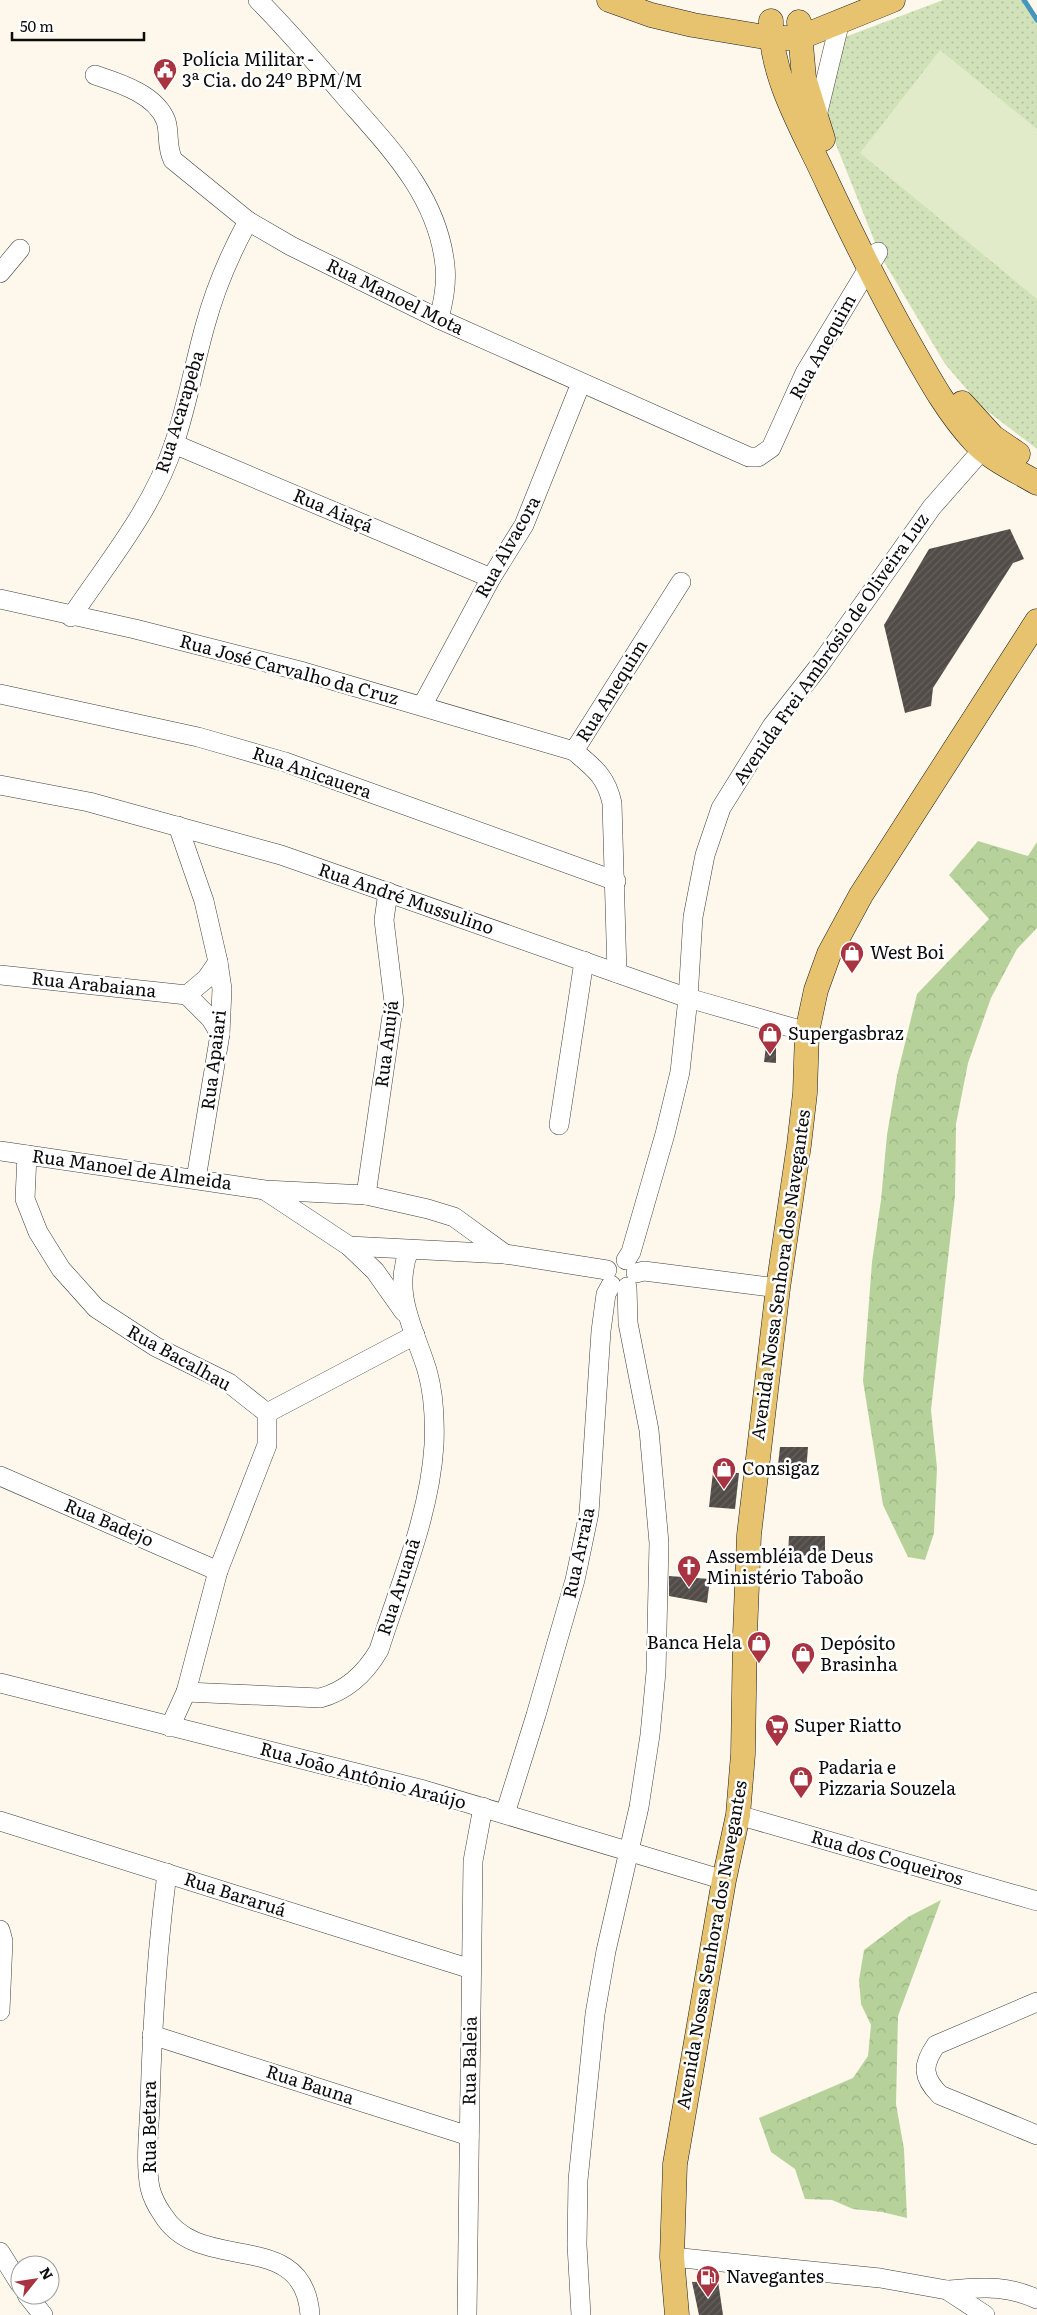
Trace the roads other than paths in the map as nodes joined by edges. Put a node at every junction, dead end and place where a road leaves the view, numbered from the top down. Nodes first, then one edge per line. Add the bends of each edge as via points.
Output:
1 (258, 0) edge
2 (609, 0) edge
3 (634, 0) edge
4 (892, 0) edge
5 (836, 22) junction
6 (771, 29) junction
7 (799, 30) junction
8 (95, 75) dead end
9 (816, 121) junction
10 (248, 221) junction
11 (20, 249) dead end
12 (873, 260) junction
13 (0, 273) edge
14 (440, 319) junction
15 (582, 383) junction
16 (988, 443) junction
17 (174, 444) junction
18 (749, 457) joint
19 (1037, 465) edge
20 (1037, 483) edge
21 (491, 578) junction
22 (680, 582) dead end
23 (0, 599) edge
24 (71, 616) junction
25 (1037, 621) edge
26 (0, 694) edge
27 (422, 706) junction
28 (574, 751) junction
29 (0, 784) edge
30 (178, 826) junction
31 (616, 881) junction
32 (388, 892) junction
33 (584, 961) junction
34 (218, 962) junction
35 (617, 973) junction
36 (0, 975) edge
37 (187, 995) junction
38 (688, 998) junction
39 (807, 1032) junction
40 (220, 1034) junction
41 (559, 1126) dead end
42 (0, 1151) edge
43 (27, 1155) junction
44 (196, 1179) junction
45 (265, 1190) junction
46 (366, 1195) junction
47 (349, 1246) junction
48 (409, 1250) junction
49 (505, 1254) junction
50 (621, 1275) junction
51 (778, 1288) junction
52 (408, 1318) junction
53 (415, 1335) junction
54 (268, 1413) junction
55 (0, 1476) edge
56 (218, 1571) junction
57 (0, 1683) edge
58 (186, 1692) junction
59 (170, 1727) junction
60 (483, 1807) junction
61 (505, 1814) junction
62 (738, 1815) junction
63 (0, 1821) edge
64 (629, 1851) junction
65 (166, 1873) junction
66 (724, 1880) junction
67 (1037, 1901) edge
68 (0, 1930) edge
69 (471, 1969) junction
70 (1037, 2002) edge
71 (0, 2011) edge
72 (152, 2035) junction
73 (1037, 2135) edge
74 (469, 2136) junction
75 (0, 2252) edge
76 (672, 2257) junction
77 (10, 2268) edge
78 (947, 2290) junction
79 (1037, 2299) edge
80 (310, 2315) edge
81 (467, 2315) edge
82 (581, 2315) edge
83 (677, 2315) edge
84 (985, 2315) edge

1 - 14 street via 401,160 422,192 438,232 446,268
2 - 6 main road via 692,26
3 - 6 main road
4 - 5 main road
5 - 7 main road
5 - 9 street
6 - 7 main road
6 - 12 main road via 778,70 791,105
7 - 9 main road via 804,78
8 - 10 street, Rua Manoel Mota via 135,89 156,107 166,122 167,143 173,160
9 - 12 main road
10 - 14 street, Rua Manoel Mota via 291,246
10 - 17 street, Rua Acarapeba via 229,257 205,324
11 - 13 street
12 - 16 main road
12 - 18 street, Rua Anequim via 805,373 771,448 758,457
14 - 15 street, Rua Manoel Mota
15 - 18 street, Rua Manoel Mota
15 - 21 street, Rua Alvacora via 528,517
16 - 19 main road
16 - 20 main road
16 - 38 street, Avenida Frei Ambrósio de Oliveira Luz via 932,507 819,666 772,726 721,808 705,855 693,917
17 - 21 street, Rua Aiaçá
17 - 24 street, Rua Acarapeba via 141,515
21 - 27 street, Rua Alvacora
22 - 28 street, Rua Anequim
23 - 24 street, Rua José Carvalho da Cruz
24 - 27 street, Rua José Carvalho da Cruz via 304,672
25 - 39 main road, Avenida Nossa Senhora dos Navegantes via 860,895 829,954 816,990
26 - 31 street, Rua Anicauera via 198,737 285,762
27 - 28 street, Rua José Carvalho da Cruz
28 - 31 street, Rua Anequim via 600,773 608,788 612,803
29 - 30 street, Rua André Mussulino via 89,802
30 - 32 street, Rua André Mussulino via 281,855
30 - 34 street, Rua Apaiari via 204,901
31 - 35 street, Rua Anequim
32 - 33 street, Rua André Mussulino
32 - 46 street, Rua Anujá via 384,920 394,1002
33 - 35 street, Rua André Mussulino
33 - 41 street
34 - 37 street via 207,978
34 - 40 street, Rua Apaiari via 222,989
35 - 38 street, Rua André Mussulino
36 - 37 street, Rua Arabaiana
37 - 40 street via 211,1019
38 - 39 street, Rua André Mussulino
38 - 50 street, Avenida Frei Ambrósio de Oliveira Luz via 680,1072 631,1252
39 - 51 main road, Avenida Nossa Senhora dos Navegantes via 800,1145
40 - 44 street, Rua Apaiari
42 - 43 street, Rua Manoel de Almeida
43 - 44 street, Rua Manoel de Almeida
43 - 54 street, Rua Bacalhau via 25,1199 38,1232 61,1269 96,1308 156,1347 229,1383
44 - 45 street, Rua Manoel de Almeida
45 - 46 street, Rua Manoel de Almeida
45 - 47 street, Rua Manoel de Almeida
46 - 49 street, Rua Manoel de Almeida via 454,1217
47 - 48 street, Rua Manoel de Almeida
47 - 52 street, Rua Aruanã via 375,1271
48 - 49 street, Rua Manoel de Almeida
48 - 52 street, Rua Aruanã via 401,1278
49 - 50 street, Rua Manoel de Almeida
50 - 51 street, Rua Manoel de Almeida via 644,1271
50 - 61 street, Rua Arraia via 606,1294 587,1522 575,1580
50 - 64 street, Avenida Frei Ambrósio de Oliveira Luz via 649,1430 658,1543 656,1672 639,1807
51 - 62 main road, Avenida Nossa Senhora dos Navegantes via 749,1535 743,1754
52 - 53 street, Rua Aruanã
53 - 54 street
53 - 58 street, Rua Aruanã via 433,1402 434,1445 428,1496 379,1650 368,1668 336,1694 320,1698
54 - 56 street via 267,1445
55 - 56 street, Rua Badejo
56 - 58 street
57 - 59 street, Rua João Antônio Araújo
58 - 59 street
59 - 60 street, Rua João Antônio Araújo
60 - 61 street, Rua João Antônio Araújo
60 - 69 street, Rua Baleia via 473,1861
61 - 64 street, Rua João Antônio Araújo
62 - 66 main road, Avenida Nossa Senhora dos Navegantes
62 - 67 street, Rua dos Coqueiros
63 - 65 street, Rua Bararuá
64 - 66 street, Rua João Antônio Araújo
64 - 82 street, Avenida Frei Ambrósio de Oliveira Luz via 606,1951 596,2014 579,2171 577,2245
65 - 69 street, Rua Bararuá
65 - 72 street, Rua Betara
66 - 76 main road, Avenida Nossa Senhora dos Navegantes via 675,2164
68 - 71 street via 3,1941
69 - 74 street, Rua Baleia
70 - 73 street via 936,2045 927,2059 926,2072 930,2085 940,2095
72 - 74 street, Rua Bauna
72 - 80 street, Rua Betara via 150,2188 163,2216 185,2238 277,2262 294,2271 306,2290
74 - 81 street, Rua Baleia
75 - 77 street
76 - 78 street via 880,2278
76 - 83 main road, Avenida Nossa Senhora dos Navegantes
78 - 79 street via 998,2287
78 - 84 street

